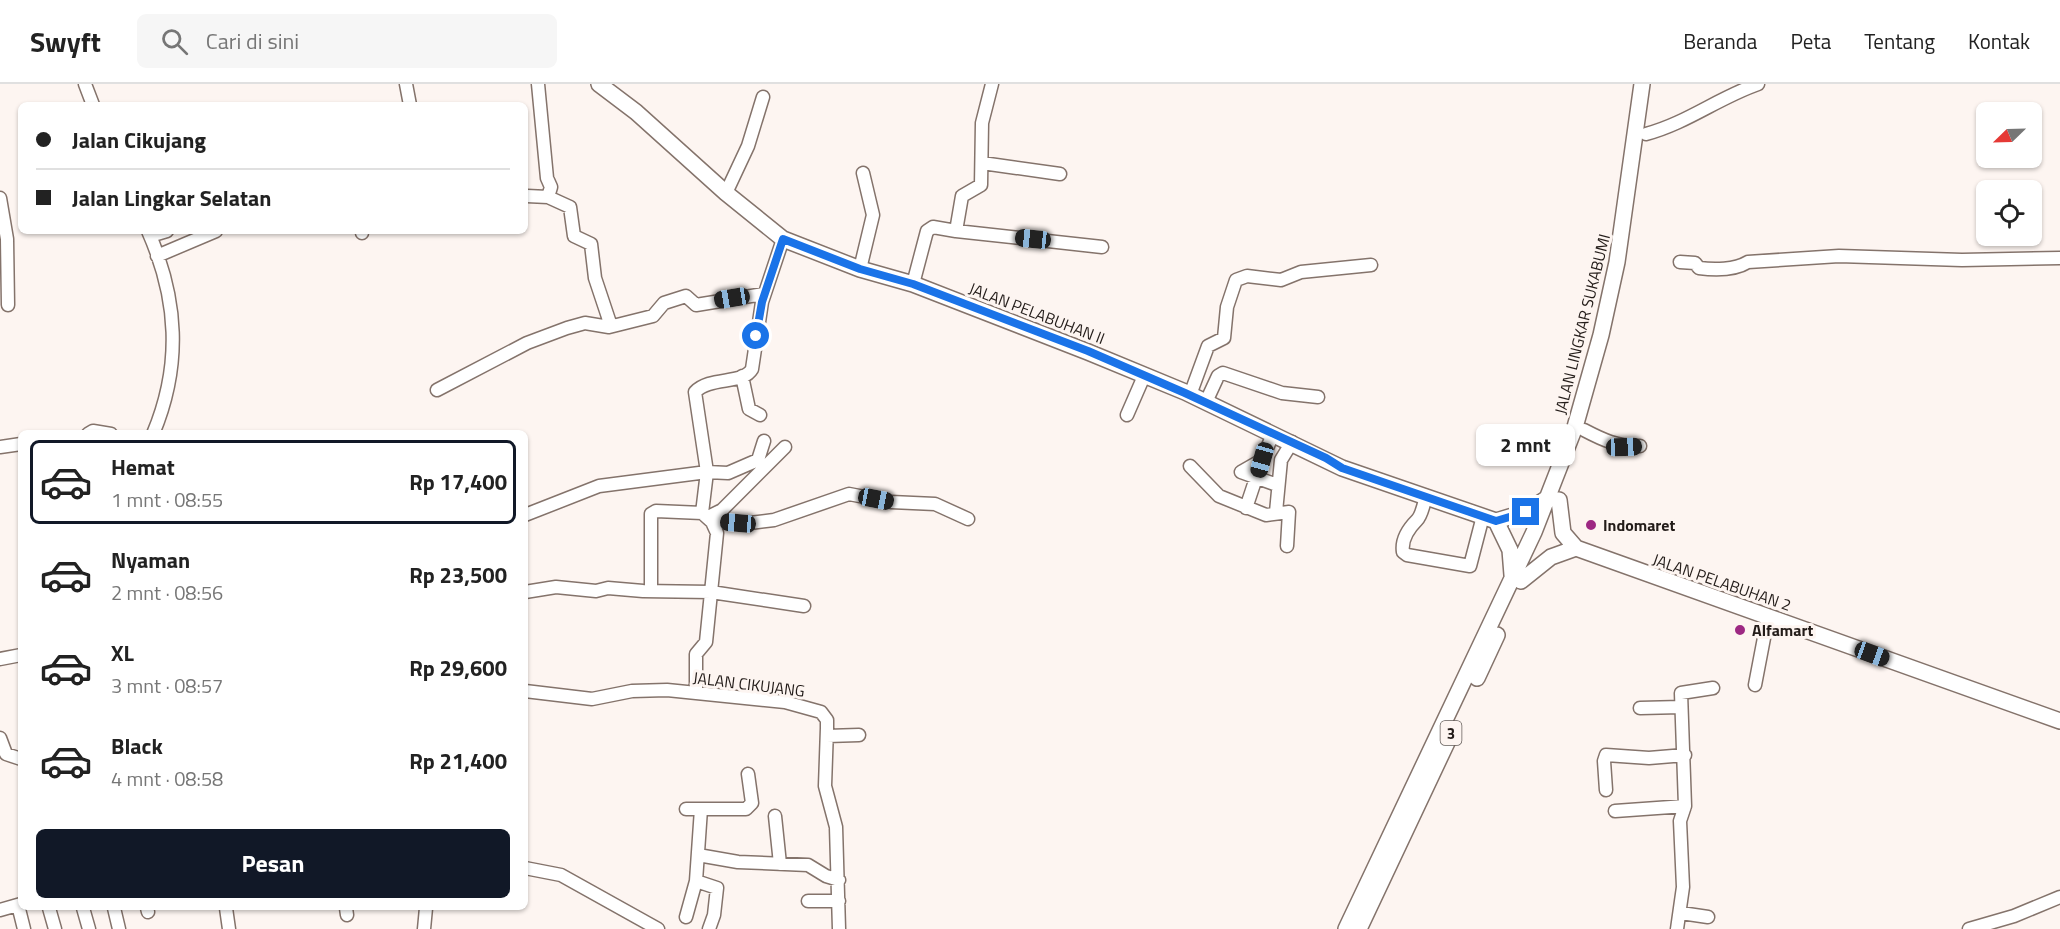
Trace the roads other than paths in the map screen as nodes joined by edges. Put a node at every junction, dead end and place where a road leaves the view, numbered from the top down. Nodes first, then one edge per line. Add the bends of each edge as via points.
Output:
1 (85, 84) edge
2 (406, 84) edge
3 (538, 84) edge
4 (599, 84) edge
5 (992, 84) edge
6 (1642, 84) edge
7 (1653, 84) edge
8 (1758, 84) edge
9 (764, 97) dead end
10 (92, 102) edge
11 (409, 102) edge
12 (1643, 140) junction
13 (982, 163) junction
14 (863, 173) dead end
15 (1060, 174) dead end
16 (726, 193) junction
17 (528, 196) edge
18 (548, 197) junction
19 (0, 198) edge
20 (1630, 213) junction
21 (956, 231) junction
22 (149, 234) edge
23 (209, 234) edge
24 (783, 239) junction
25 (1102, 247) dead end
26 (157, 256) junction
27 (2060, 258) edge
28 (1680, 262) dead end
29 (1371, 265) dead end
30 (860, 269) junction
31 (913, 284) junction
32 (764, 294) junction
33 (8, 305) dead end
34 (611, 326) junction
35 (742, 376) junction
36 (1144, 376) junction
37 (437, 390) dead end
38 (1190, 395) junction
39 (1318, 397) dead end
40 (1206, 402) junction
41 (760, 415) dead end
42 (1127, 415) dead end
43 (156, 430) edge
44 (1584, 430) junction
45 (1273, 434) junction
46 (764, 441) dead end
47 (1292, 442) junction
48 (18, 444) edge
49 (1640, 446) dead end
50 (0, 447) edge
51 (785, 447) dead end
52 (1190, 466) dead end
53 (707, 472) junction
54 (1257, 478) junction
55 (1277, 485) junction
56 (1426, 496) junction
57 (1556, 496) junction
58 (1246, 508) junction
59 (1276, 512) junction
60 (528, 514) edge
61 (708, 517) junction
62 (1490, 518) junction
63 (968, 519) dead end
64 (1287, 546) dead end
65 (1576, 548) junction
66 (1517, 580) junction
67 (651, 591) junction
68 (528, 592) edge
69 (711, 592) junction
70 (804, 606) dead end
71 (1768, 617) junction
72 (18, 656) edge
73 (0, 659) edge
74 (1755, 685) dead end
75 (1713, 688) dead end
76 (528, 691) edge
77 (696, 693) junction
78 (1681, 707) junction
79 (1640, 708) dead end
80 (2060, 720) edge
81 (859, 735) dead end
82 (827, 736) junction
83 (0, 738) edge
84 (1685, 755) junction
85 (1435, 757) junction
86 (18, 758) edge
87 (748, 774) dead end
88 (1606, 790) dead end
89 (1685, 806) junction
90 (686, 809) dead end
91 (700, 809) junction
92 (1615, 812) dead end
93 (775, 816) dead end
94 (698, 855) junction
95 (780, 864) junction
96 (528, 869) edge
97 (839, 880) junction
98 (696, 882) junction
99 (2060, 897) edge
100 (808, 901) dead end
101 (839, 902) junction
102 (18, 905) edge
103 (0, 910) edge
104 (20, 910) edge
105 (50, 910) edge
106 (84, 910) edge
107 (114, 910) edge
108 (226, 910) edge
109 (426, 910) edge
110 (1681, 913) junction
111 (686, 917) dead end
112 (1708, 917) dead end
113 (24, 929) edge
114 (55, 929) edge
115 (89, 929) edge
116 (119, 929) edge
117 (228, 929) edge
118 (424, 929) edge
119 (658, 929) edge
120 (709, 929) edge
121 (839, 929) edge
122 (1346, 929) edge
123 (1359, 929) edge
124 (1677, 929) edge
125 (1969, 929) edge

1 - 10 street
2 - 11 street
3 - 18 street via 551,187
4 - 16 main road, JALAN PELABUHAN II
5 - 13 street via 982,123
6 - 12 main road, JALAN LINGKAR SUKABUMI / 3
7 - 12 main road, JALAN LINGKAR SUKABUMI
8 - 12 street
9 - 16 street via 748,146
12 - 20 main road, JALAN LINGKAR SUKABUMI / 3
13 - 15 street
13 - 21 street via 981,185 963,196
14 - 30 street via 873,215
16 - 24 main road, JALAN PELABUHAN II
17 - 18 street
18 - 34 street via 570,207 575,238 591,244 595,278
19 - 33 street via 7,239
20 - 44 main road, JALAN LINGKAR SUKABUMI / 3 via 1616,309
20 - 57 main road, JALAN LINGKAR SUKABUMI / 3
21 - 25 street
21 - 31 street via 933,227 927,231
22 - 26 street
23 - 26 street
24 - 30 main road, JALAN PELABUHAN II
24 - 32 street
26 - 43 street via 172,307 175,334 168,389
27 - 28 street via 1839,256 1748,262 1740,267 1711,269
29 - 38 street via 1301,272 1281,280 1247,276 1236,280 1227,307 1224,338 1208,346
30 - 31 main road, JALAN PELABUHAN II
31 - 36 main road, JALAN PELABUHAN II
32 - 34 street via 696,305 686,296 665,303 653,316
32 - 35 street via 753,365
34 - 37 street via 585,323 526,343
35 - 41 street via 749,409
35 - 53 street via 708,382 695,392
36 - 38 main road, JALAN PELABUHAN II
36 - 42 street
38 - 40 main road, JALAN PELABUHAN II
39 - 40 street via 1282,393 1224,373 1218,376
40 - 45 main road, JALAN PELABUHAN II
44 - 49 street via 1615,444
44 - 57 main road, JALAN LINGKAR SUKABUMI / 3
45 - 47 main road, JALAN PELABUHAN II
45 - 54 street via 1262,460 1241,471
46 - 53 street via 758,460 728,473
47 - 55 street via 1281,460
47 - 56 main road, JALAN PELABUHAN II via 1342,468
48 - 50 street
51 - 61 street via 722,510
52 - 58 street via 1212,491
53 - 60 street via 599,486
53 - 61 street
54 - 55 street
54 - 58 street
55 - 59 street
56 - 62 main road, JALAN PELABUHAN II
56 - 62 street via 1403,543 1407,555 1470,566
57 - 62 main road via 1526,512
57 - 65 main road via 1563,532
57 - 66 main road, 3
58 - 59 street via 1266,515
59 - 64 street via 1290,513
61 - 63 street via 750,523 774,520 849,494 891,502 935,504
61 - 67 street via 656,511 651,514
61 - 69 street via 717,533
62 - 66 main road via 1510,550
65 - 66 main road via 1551,557
65 - 71 main road, JALAN PELABUHAN 2
66 - 85 main road, 3
67 - 68 street via 556,587
67 - 69 street
69 - 70 street
69 - 77 street via 706,642 696,654
71 - 74 street
71 - 80 main road, JALAN PELABUHAN 2
72 - 73 street
75 - 78 street via 1681,693
76 - 77 street, JALAN CIKUJANG via 592,699 632,691
77 - 82 street, JALAN CIKUJANG via 815,709 825,716
78 - 79 street
78 - 84 street
81 - 82 street
82 - 97 street, JALAN CIKUJANG via 825,786 836,827
83 - 86 street via 6,754
84 - 88 street via 1606,755
84 - 89 street
85 - 122 main road, 3
85 - 123 main road, 3
87 - 91 street via 752,803 746,809
89 - 92 street
89 - 110 street via 1680,821
90 - 91 street
91 - 94 street
93 - 95 street
94 - 95 street
94 - 98 street
95 - 97 street via 814,867
96 - 119 street via 561,875
97 - 101 street, JALAN CIKUJANG
98 - 111 street
98 - 120 street via 717,888
99 - 125 street
100 - 101 street
101 - 121 street, JALAN CIKUJANG
102 - 103 street
104 - 113 street
105 - 114 street
106 - 115 street
107 - 116 street
108 - 117 street
109 - 118 street
110 - 112 street
110 - 124 street

